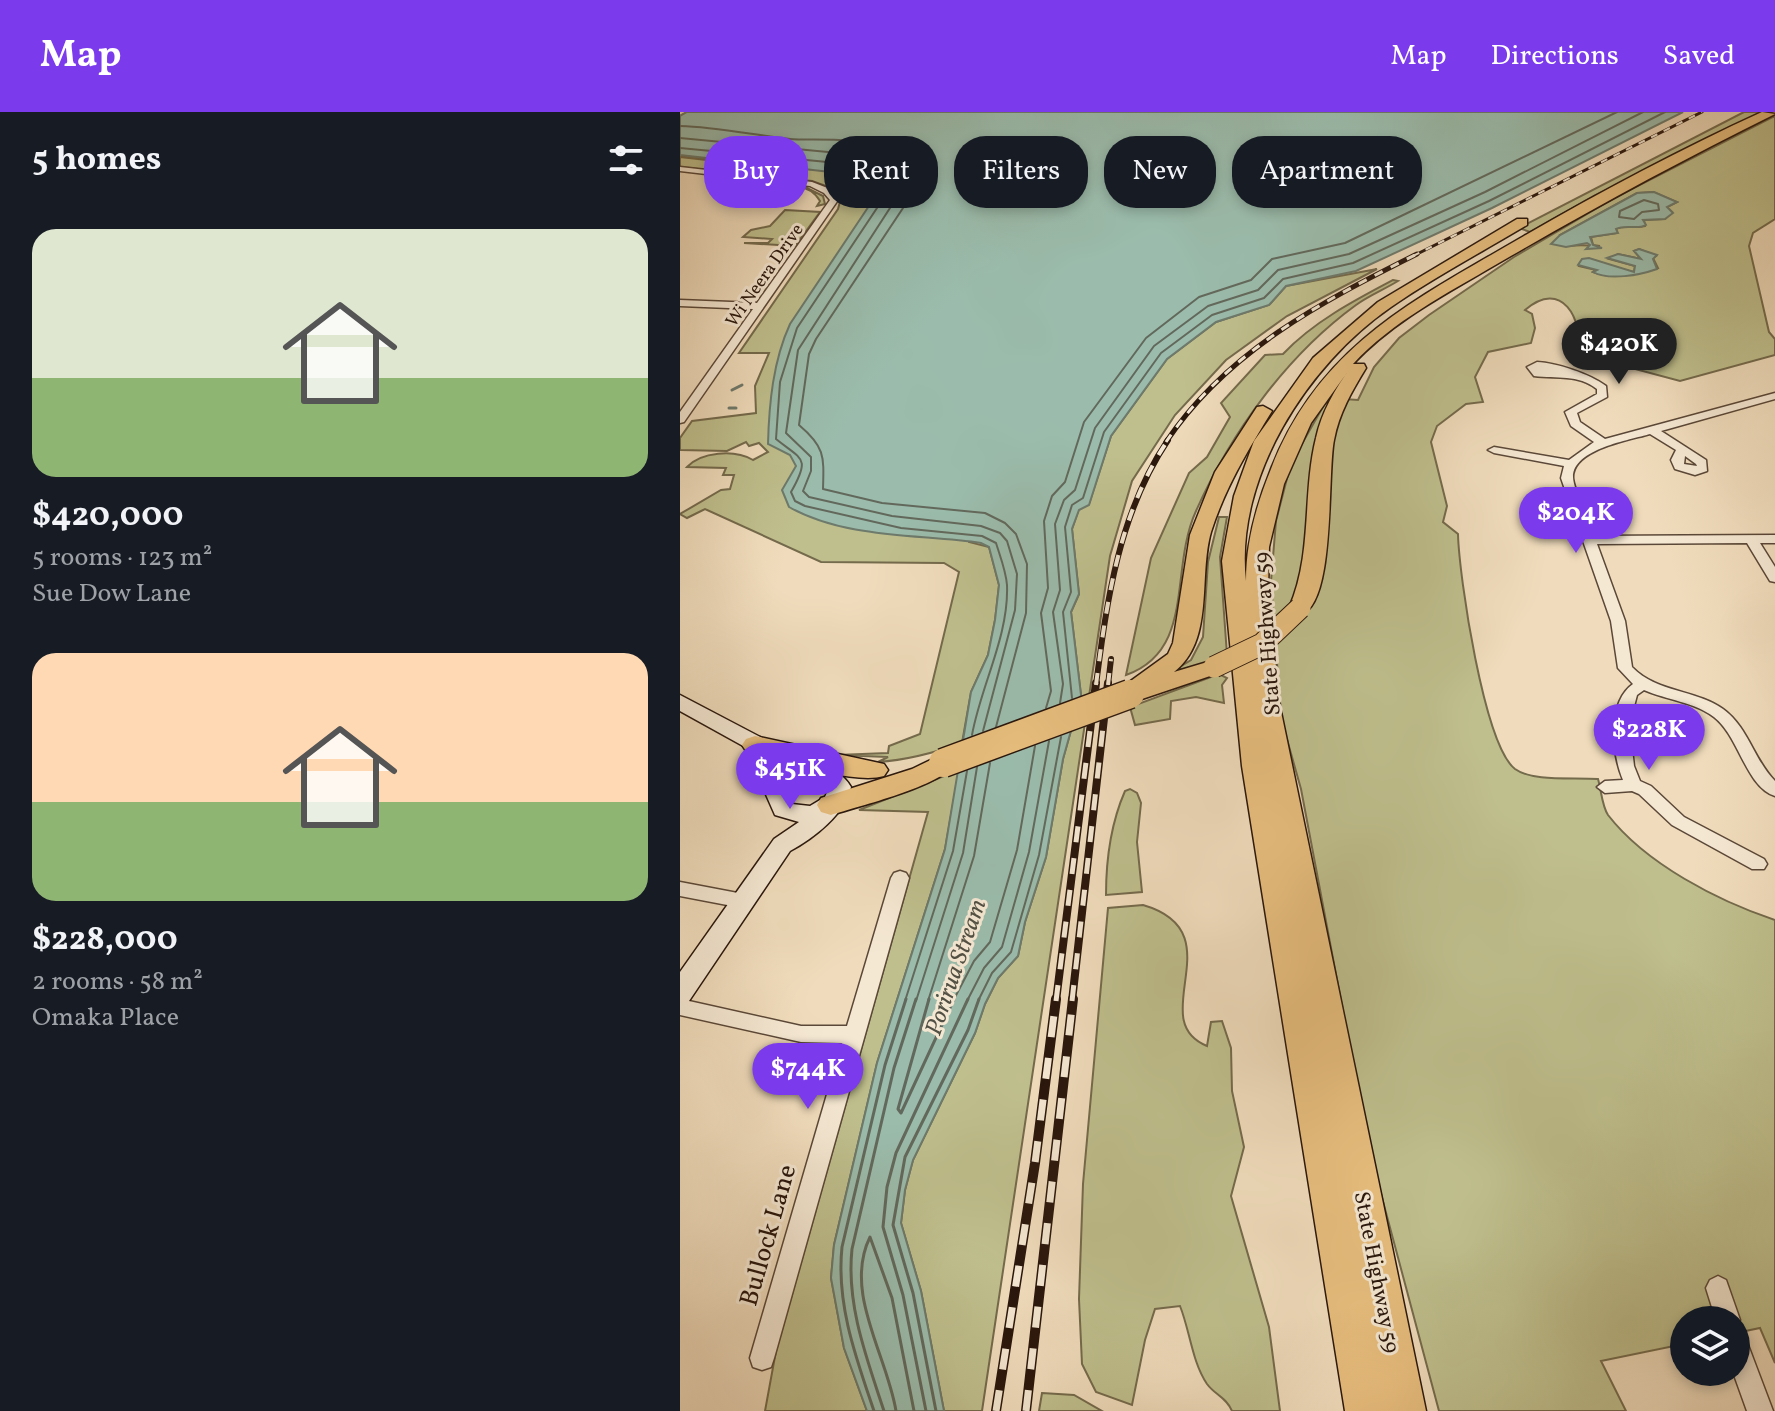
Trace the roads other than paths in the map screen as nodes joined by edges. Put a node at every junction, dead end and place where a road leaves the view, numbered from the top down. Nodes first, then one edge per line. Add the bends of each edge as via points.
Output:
1 (1739, 112) edge
2 (1771, 112) edge
3 (1670, 145) dead end
4 (680, 169) edge
5 (1542, 211) dead end
6 (1409, 298) junction
7 (680, 303) edge
8 (762, 306) junction
9 (1566, 373) dead end
10 (1775, 396) edge
11 (680, 420) edge
12 (1652, 430) junction
13 (1603, 443) junction
14 (1682, 449) dead end
15 (1494, 450) dead end
16 (1571, 464) junction
17 (1775, 539) edge
18 (1590, 540) junction
19 (1752, 540) junction
20 (1775, 578) edge
21 (1643, 684) junction
22 (1130, 694) junction
23 (680, 702) edge
24 (755, 745) junction
25 (943, 763) junction
26 (875, 770) junction
27 (822, 774) junction
28 (1634, 785) junction
29 (1605, 787) dead end
30 (1775, 790) edge
31 (780, 801) junction
32 (827, 808) junction
33 (782, 845) junction
34 (1758, 864) dead end
35 (900, 878) dead end
36 (680, 889) edge
37 (743, 901) junction
38 (680, 993) edge
39 (680, 1007) edge
40 (852, 1035) junction
41 (1718, 1288) dead end
42 (1724, 1306) edge
43 (762, 1358) dead end
44 (1750, 1384) edge
45 (1366, 1411) edge
46 (1405, 1411) edge
47 (1760, 1411) edge

1 - 3 main road
2 - 6 main road, State Highway 59
4 - 8 street, Wi Neera Drive via 812,184 833,197 832,207
5 - 6 main road, State Highway 59
6 - 22 main road via 1386,295 1336,332 1282,385 1249,431 1225,472 1200,535 1185,643 1177,658
6 - 22 main road, bridge via 1355,371 1327,426 1316,481 1314,570 1289,624 1260,646 1214,667
6 - 45 main road, State Highway 59 via 1359,323 1319,362 1263,441 1244,496 1233,561 1255,766
6 - 46 main road, State Highway 59 via 1339,368 1297,433 1262,526 1258,589 1268,707
7 - 8 street
8 - 11 street, Wi Neera Drive
9 - 13 street via 1602,388 1598,400 1571,412 1575,424
10 - 12 street
12 - 13 street
12 - 14 street
13 - 16 street
15 - 16 street
16 - 18 street via 1569,484
17 - 19 street
18 - 19 street
18 - 21 street via 1620,629 1622,663
19 - 20 street
21 - 28 street via 1630,693 1626,705 1624,760
21 - 30 street via 1718,712 1735,731 1753,768
22 - 25 main road, bridge
23 - 24 main road
24 - 26 main road
24 - 27 main road
24 - 31 main road
25 - 26 main road
25 - 32 main road
26 - 27 main road
27 - 31 main road via 794,780
27 - 32 main road via 840,787
28 - 29 street
28 - 34 street via 1678,821
31 - 32 main road via 800,815
31 - 33 main road via 776,833
32 - 33 main road via 800,836
33 - 37 main road
35 - 40 street, Bullock Lane
36 - 37 street
37 - 38 main road
39 - 40 street via 801,1034
40 - 43 street, Bullock Lane
41 - 42 street
44 - 47 street

